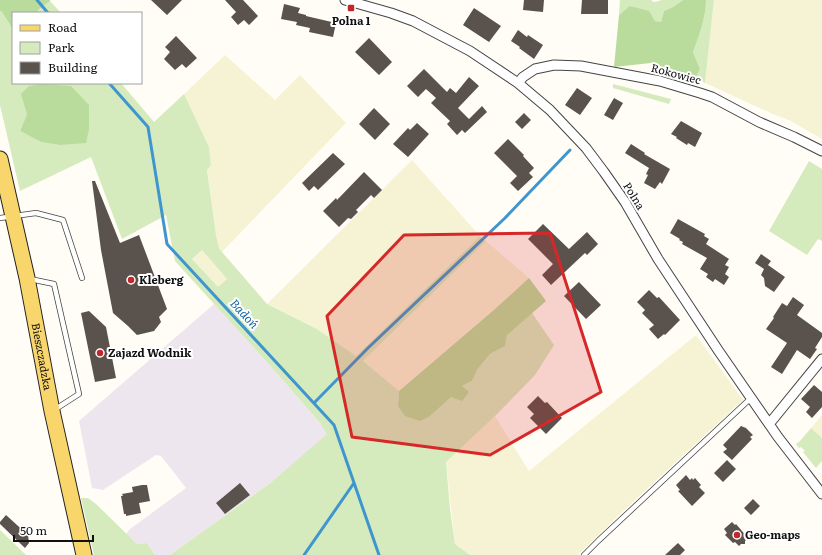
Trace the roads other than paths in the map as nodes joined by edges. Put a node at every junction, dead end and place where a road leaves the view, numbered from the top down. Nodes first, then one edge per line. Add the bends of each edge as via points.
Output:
1 (346, 0) edge
2 (518, 83) junction
3 (822, 151) edge
4 (0, 159) edge
5 (6, 218) edge
6 (27, 278) junction
7 (82, 278) dead end
8 (822, 359) edge
9 (751, 398) junction
10 (52, 410) junction
11 (769, 424) junction
12 (822, 494) edge
13 (84, 555) edge
14 (584, 555) edge

1 - 2 street, Polna via 413,22 470,51
2 - 3 street, Rokowiec via 535,69 554,65 581,66 660,81 712,97
2 - 9 street, Polna via 550,110 586,148 604,172 625,202 658,259
4 - 5 main road, Bieszczadzka
5 - 6 main road, Bieszczadzka
5 - 7 lane via 36,213 63,220
6 - 10 main road, Bieszczadzka
6 - 10 lane via 54,284 79,394
8 - 11 street
9 - 11 street, Polna
9 - 14 lane
10 - 13 main road, Bieszczadzka
11 - 12 street, Polna

